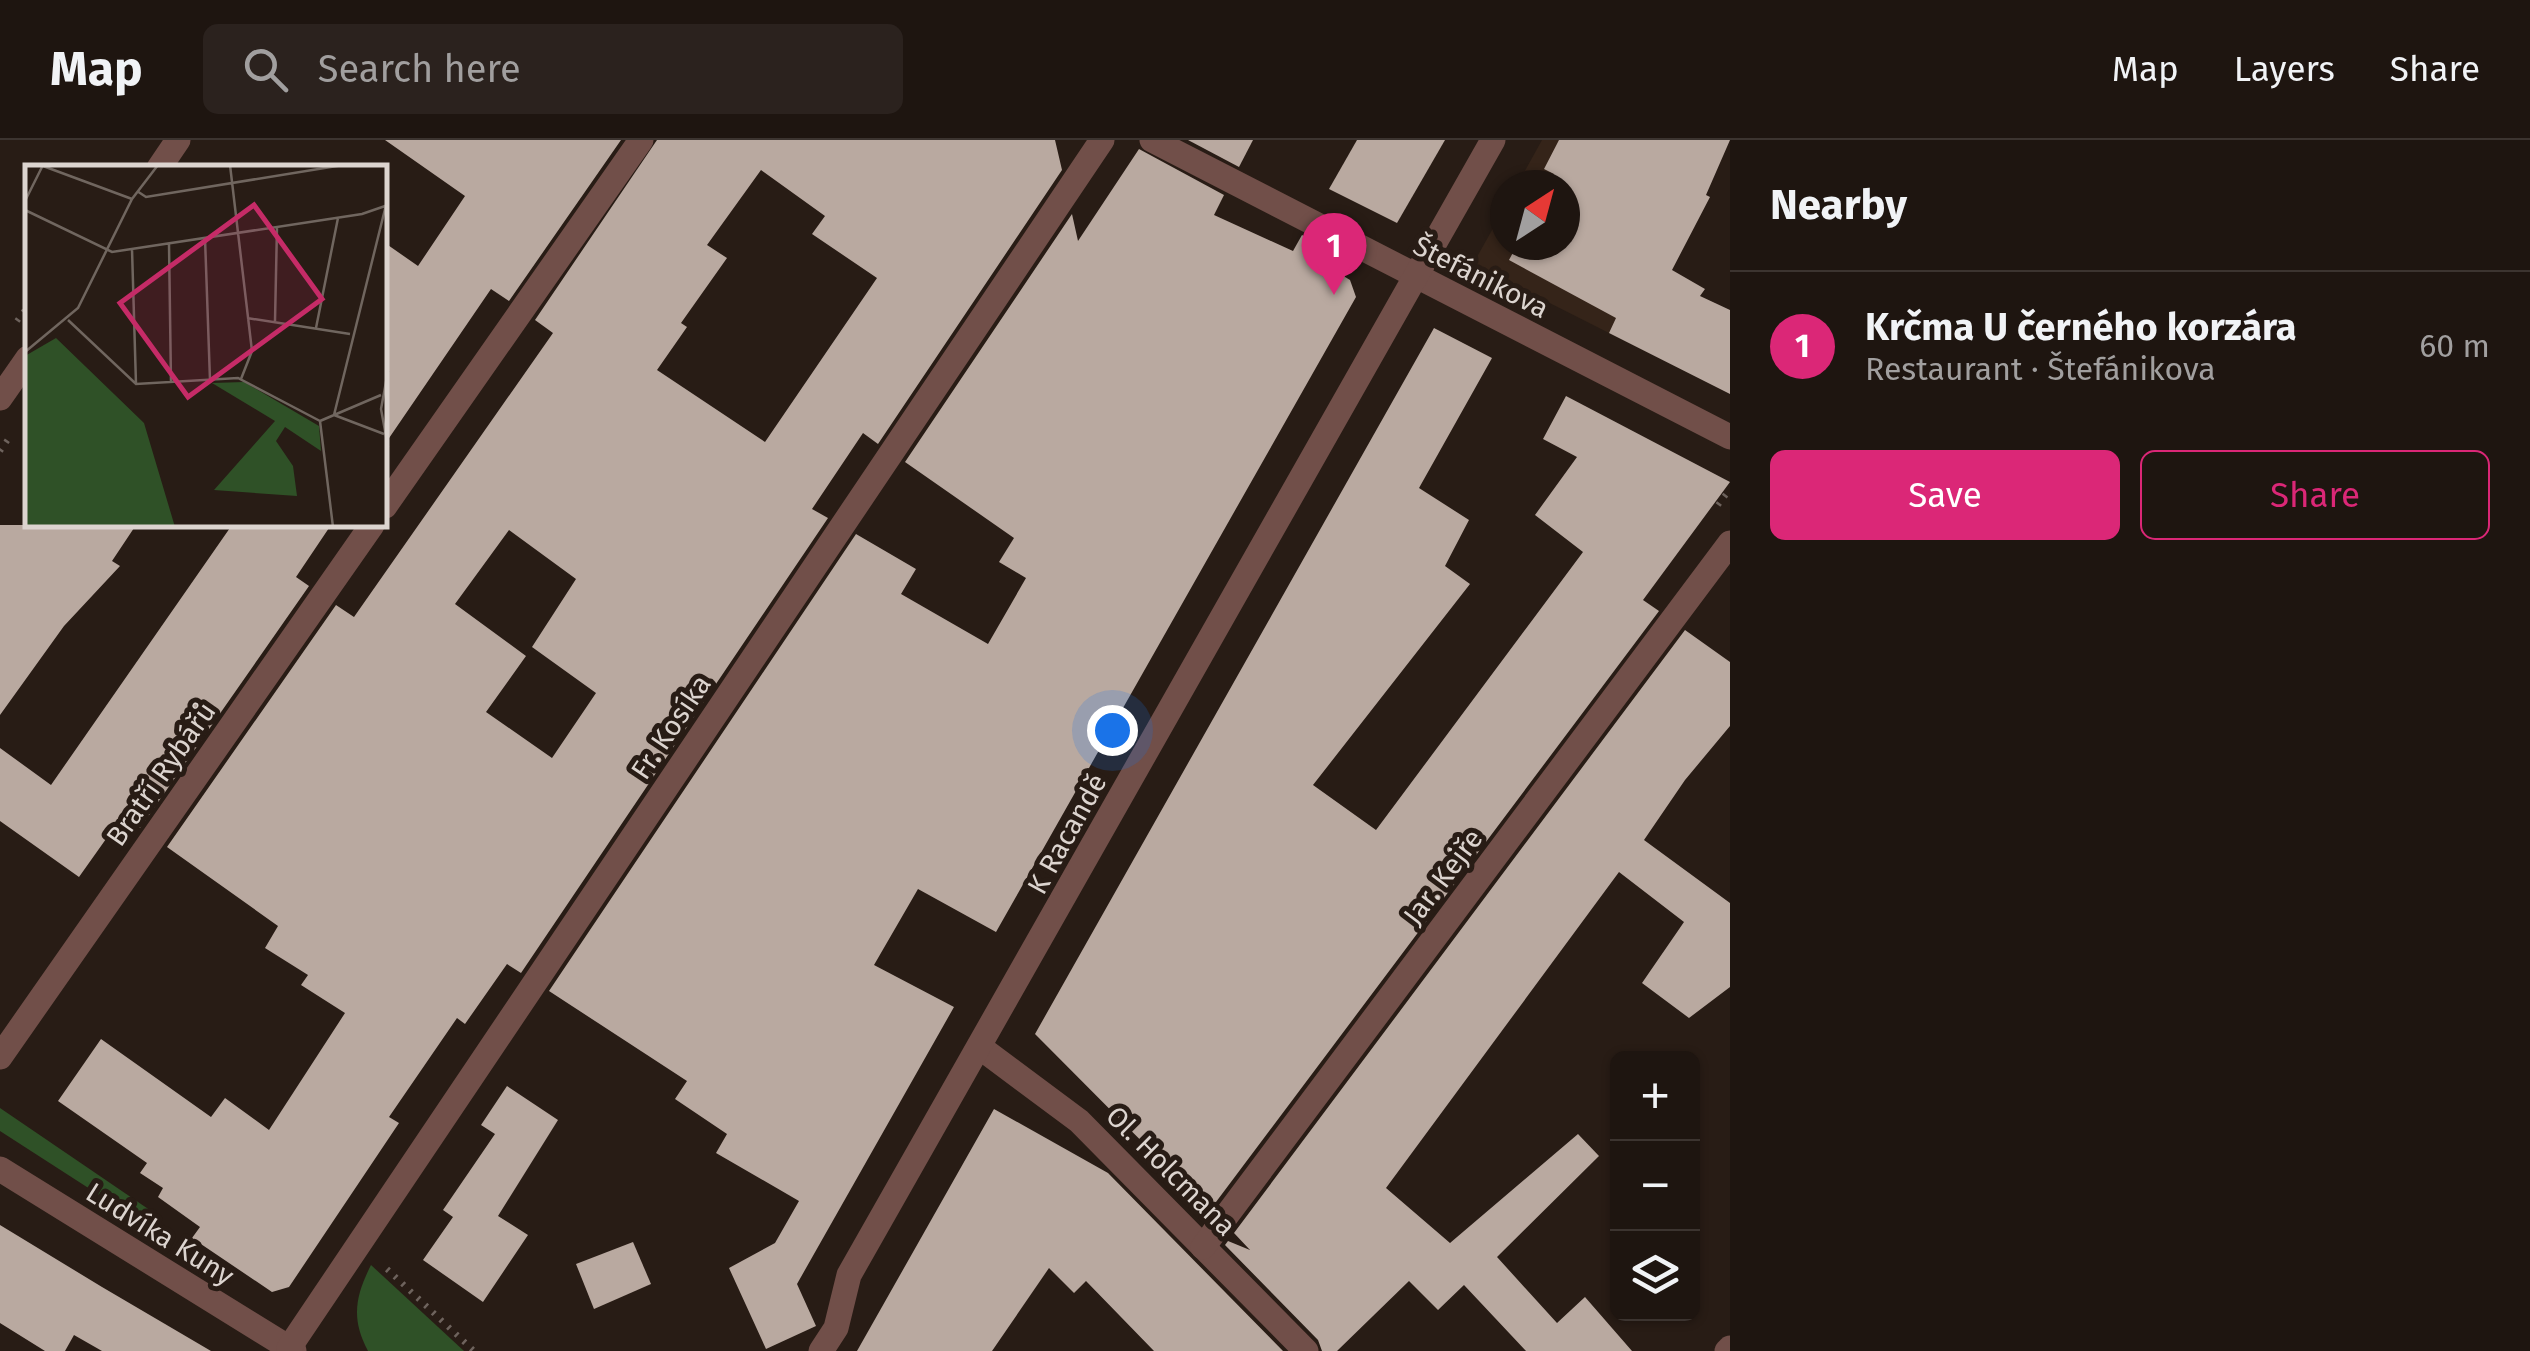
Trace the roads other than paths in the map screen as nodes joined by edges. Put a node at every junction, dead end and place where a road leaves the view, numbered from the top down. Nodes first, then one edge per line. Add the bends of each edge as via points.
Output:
1 (178, 140) edge
2 (641, 140) edge
3 (1102, 140) edge
4 (1152, 140) edge
5 (1493, 140) edge
6 (161, 165) edge
7 (1414, 276) junction
8 (25, 362) edge
9 (0, 398) edge
10 (1730, 437) edge
11 (388, 502) edge
12 (370, 528) edge
13 (1730, 542) edge
14 (981, 1048) junction
15 (0, 1057) edge
16 (0, 1169) edge
17 (1203, 1247) junction
18 (292, 1350) edge
19 (822, 1351) edge
20 (1306, 1351) edge

1 - 6 street
2 - 11 street
3 - 18 street, Fr. Kosíka
4 - 7 street, Štefánikova
5 - 7 street, K Racandě
7 - 10 street, Štefánikova
7 - 14 street, K Racandě
8 - 9 street
12 - 15 street, Bratří Rybářů
13 - 17 street, Jar. Kejře
14 - 17 street, Ol. Holcmana via 1079,1121
14 - 19 street, K Racandě via 849,1276 836,1328
16 - 18 street, Ludvíka Kuny
17 - 20 street, Ol. Holcmana

